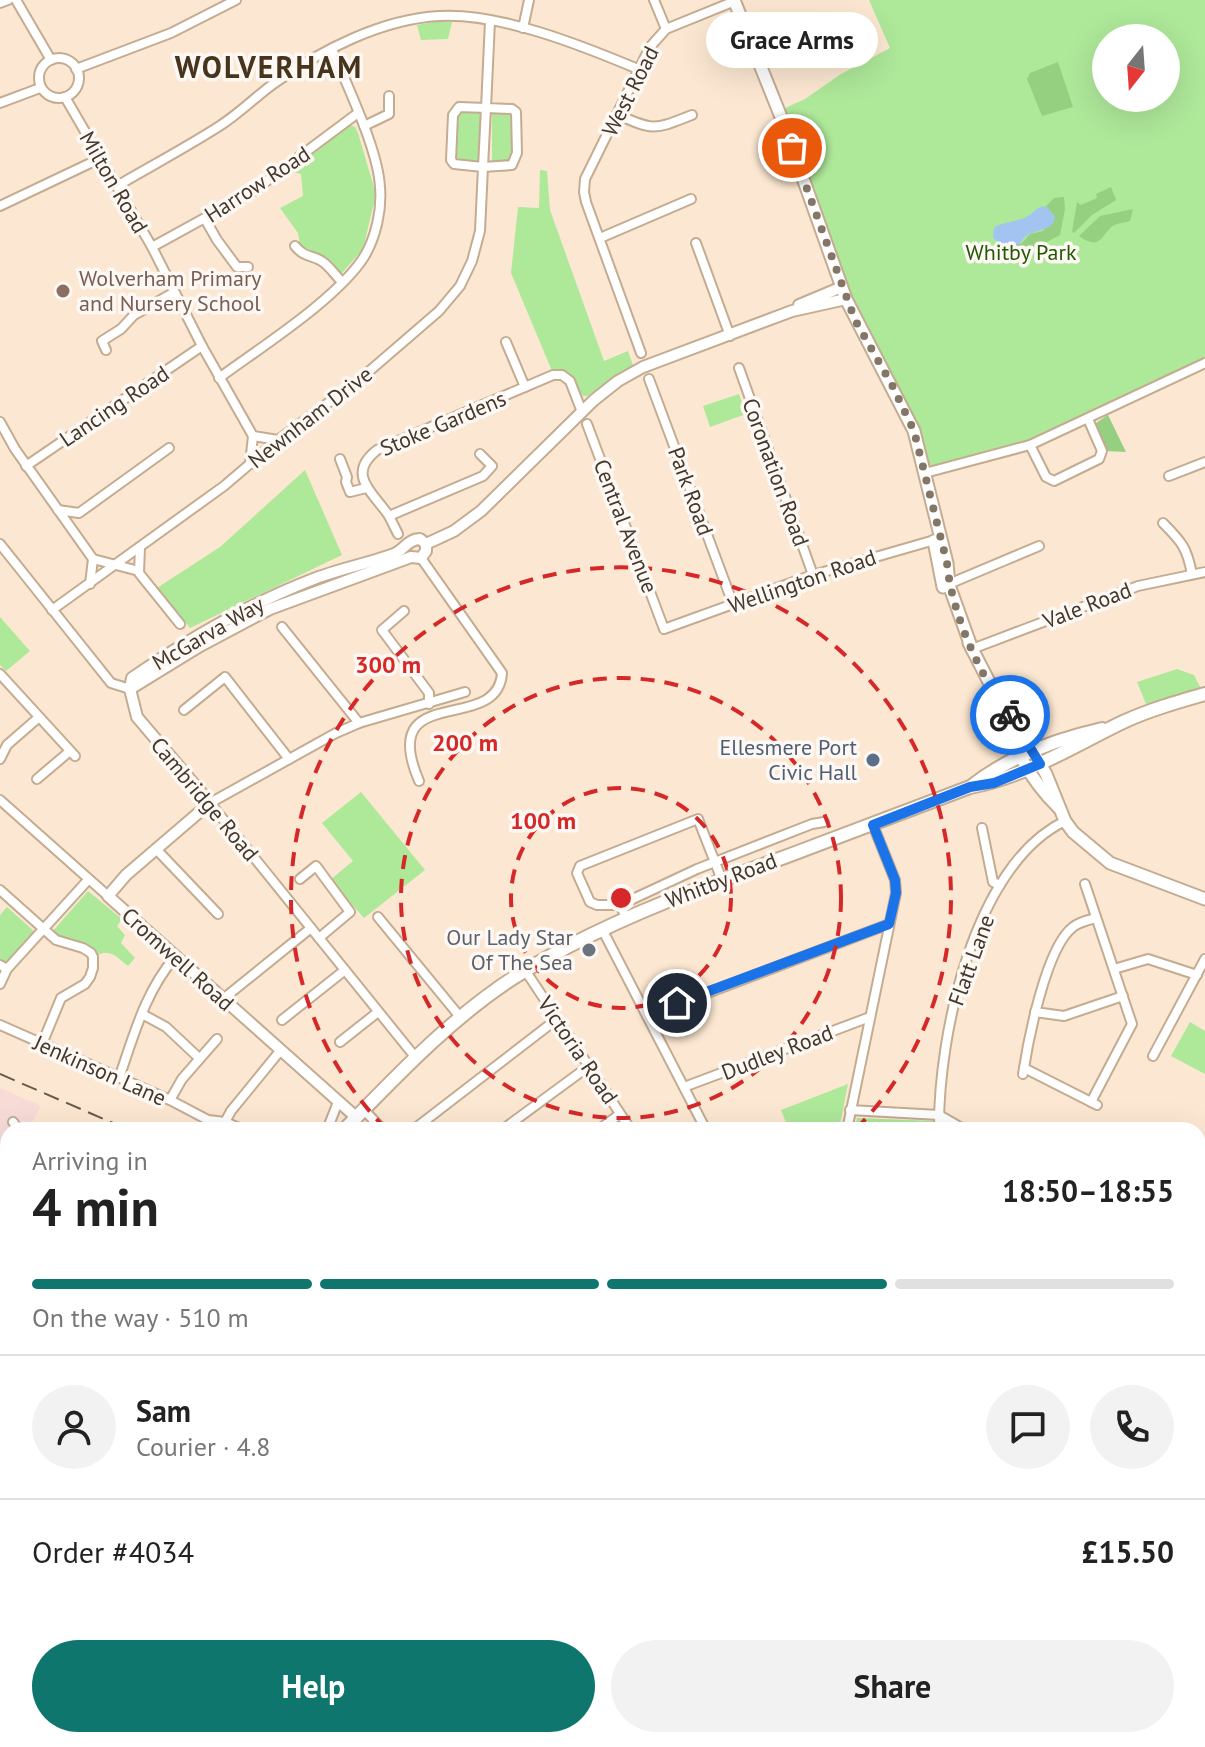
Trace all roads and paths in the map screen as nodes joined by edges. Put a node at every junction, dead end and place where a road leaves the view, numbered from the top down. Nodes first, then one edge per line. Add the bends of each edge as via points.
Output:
1 (8, 0) edge
2 (16, 0) edge
3 (236, 0) edge
4 (529, 0) edge
5 (654, 0) edge
6 (734, 1) edge
7 (0, 3) edge
8 (490, 21) junction
9 (523, 28) junction
10 (666, 29) junction
11 (332, 49) junction
12 (51, 60) junction
13 (76, 69) junction
14 (638, 69) junction
15 (40, 88) junction
16 (65, 97) junction
17 (393, 99) dead end
18 (0, 103) edge
19 (486, 108) junction
20 (358, 113) junction
21 (617, 114) junction
22 (692, 115) dead end
23 (364, 126) junction
24 (101, 158) junction
25 (483, 167) junction
26 (117, 186) junction
27 (691, 199) dead end
28 (0, 206) edge
29 (205, 219) junction
30 (600, 238) junction
31 (696, 243) dead end
32 (295, 246) dead end
33 (152, 247) junction
34 (248, 267) dead end
35 (342, 282) junction
36 (173, 293) junction
37 (844, 293) junction
38 (95, 331) dead end
39 (730, 336) junction
40 (506, 342) dead end
41 (202, 346) junction
42 (641, 353) dead end
43 (1205, 363) edge
44 (739, 368) dead end
45 (219, 378) junction
46 (649, 379) dead end
47 (525, 387) junction
48 (582, 412) junction
49 (1088, 419) junction
50 (0, 422) edge
51 (587, 424) dead end
52 (253, 436) junction
53 (278, 440) junction
54 (1030, 445) junction
55 (169, 448) dead end
56 (480, 454) dead end
57 (340, 459) dead end
58 (1170, 462) dead end
59 (1205, 462) edge
60 (250, 464) junction
61 (26, 466) junction
62 (925, 473) junction
63 (366, 488) junction
64 (58, 510) junction
65 (79, 513) junction
66 (389, 516) junction
67 (1163, 523) dead end
68 (1183, 526) dead end
69 (398, 534) dead end
70 (1175, 535) junction
71 (77, 536) junction
72 (937, 539) junction
73 (0, 544) edge
74 (408, 544) junction
75 (426, 544) junction
76 (1039, 546) dead end
77 (140, 547) junction
78 (416, 557) junction
79 (93, 559) junction
80 (117, 564) junction
81 (139, 571) junction
82 (1205, 572) edge
83 (1192, 574) junction
84 (813, 575) junction
85 (90, 584) junction
86 (946, 586) junction
87 (733, 604) junction
88 (52, 610) junction
89 (404, 611) dead end
90 (180, 624) dead end
91 (282, 627) dead end
92 (664, 629) joint
93 (972, 649) junction
94 (0, 674) edge
95 (130, 689) junction
96 (465, 692) dead end
97 (1205, 694) edge
98 (429, 704) junction
99 (185, 710) dead end
100 (38, 718) junction
101 (359, 723) junction
102 (0, 759) edge
103 (289, 759) junction
104 (1030, 761) junction
105 (37, 779) dead end
106 (419, 781) dead end
107 (0, 800) edge
108 (210, 803) junction
109 (1065, 821) junction
110 (824, 822) dead end
111 (873, 825) junction
112 (982, 828) dead end
113 (156, 849) junction
114 (716, 863) junction
115 (300, 879) dead end
116 (88, 880) junction
117 (722, 880) junction
118 (1000, 885) junction
119 (1098, 887) dead end
120 (0, 890) edge
121 (108, 896) junction
122 (1205, 899) edge
123 (590, 902) junction
124 (620, 905) junction
125 (596, 913) dead end
126 (218, 914) dead end
127 (378, 917) dead end
128 (626, 917) junction
129 (1096, 918) junction
130 (889, 924) junction
131 (311, 928) junction
132 (44, 929) junction
133 (602, 929) junction
134 (319, 938) junction
135 (175, 957) junction
136 (1205, 959) edge
137 (4, 967) edge
138 (1114, 969) junction
139 (345, 970) junction
140 (525, 970) junction
141 (1197, 975) junction
142 (0, 984) edge
143 (1123, 996) junction
144 (223, 999) junction
145 (378, 1012) junction
146 (1035, 1012) junction
147 (142, 1014) junction
148 (647, 1016) junction
149 (870, 1017) junction
150 (462, 1019) junction
151 (557, 1019) junction
152 (282, 1020) dead end
153 (0, 1025) edge
154 (217, 1039) dead end
155 (340, 1042) dead end
156 (42, 1044) junction
157 (280, 1051) junction
158 (1153, 1056) dead end
159 (199, 1058) junction
160 (416, 1058) junction
161 (589, 1066) junction
162 (119, 1078) junction
163 (684, 1087) junction
164 (170, 1100) junction
165 (338, 1102) junction
166 (850, 1110) junction
167 (360, 1114) junction
168 (620, 1114) junction
169 (939, 1115) junction
170 (225, 1122) joint
171 (330, 1122) edge
172 (352, 1122) edge
173 (372, 1122) edge
174 (423, 1122) edge
175 (513, 1122) edge
176 (609, 1122) edge
177 (626, 1122) edge
178 (702, 1122) edge
179 (848, 1122) edge
180 (939, 1122) edge
181 (951, 1122) edge

1 - 7 street
2 - 12 street
3 - 13 street via 171,33
4 - 9 street
5 - 10 street
6 - 10 street, West Road
6 - 37 main road
8 - 9 street
8 - 11 street via 454,16 414,19
8 - 19 street, Newnham Drive
9 - 14 street
10 - 14 street, West Road
11 - 20 street
11 - 26 street via 276,82 218,127
12 - 13 street via 64,59
12 - 15 street via 40,72
13 - 16 street via 77,86
14 - 21 street, West Road
15 - 16 street via 49,96
15 - 18 street
16 - 24 street, Milton Road
17 - 23 street via 389,114
19 - 25 street, Newnham Drive
19 - 25 street via 516,112 517,138 512,165
19 - 25 street via 456,109 451,141 454,164
20 - 23 street
20 - 29 street, Harrow Road via 263,184
21 - 22 street via 655,128
21 - 30 street, West Road via 585,179 586,202
23 - 35 street via 381,184 380,210 365,255
24 - 26 street, Milton Road
24 - 28 street
25 - 53 street, Newnham Drive via 480,231 460,286 359,380
26 - 33 street, Milton Road
27 - 30 street
29 - 33 street, Harrow Road
29 - 34 street via 235,271
30 - 42 street
31 - 39 street
32 - 35 street via 306,262 320,260
33 - 36 street, Milton Road
35 - 45 street
36 - 38 street via 134,315 104,345
36 - 41 street, Milton Road
37 - 39 street
37 - 62 main road via 905,409
39 - 48 street via 643,367
40 - 47 street
41 - 45 street, Milton Road
41 - 61 street, Lancing Road
43 - 49 street
44 - 84 street, Coronation Road
45 - 52 street, Milton Road
46 - 87 street, Park Road
47 - 48 street, Stoke Gardens via 562,375 570,381
47 - 63 street, Stoke Gardens via 377,450 363,465
48 - 75 street via 481,511
49 - 54 street
49 - 54 street via 1099,459 1054,481 1046,477
50 - 61 street
51 - 92 street, Central Avenue
52 - 53 street
52 - 60 street
53 - 60 street, Newnham Drive
54 - 62 street
55 - 65 street
56 - 66 street via 492,466 483,476
57 - 63 street via 350,492
58 - 59 street via 1172,474
60 - 77 street, Newnham Drive
61 - 64 street
62 - 72 main road
63 - 66 street
64 - 65 street
64 - 71 street
65 - 71 street
66 - 69 street
67 - 70 street
68 - 70 street
70 - 83 street via 1188,553
71 - 79 street
72 - 84 street, Wellington Road
72 - 86 main road
73 - 88 street
74 - 75 street via 416,539
74 - 78 street
74 - 95 street, McGarva Way via 398,553 263,599 176,648 132,678
75 - 78 street via 426,551
76 - 86 street
77 - 80 street, Newnham Drive
77 - 81 street
78 - 95 street, McGarva Way via 270,609
78 - 106 street via 502,673 491,698 420,721 413,730 408,744
79 - 80 street
79 - 85 street
80 - 81 street
80 - 85 street, Newnham Drive
81 - 90 street
82 - 83 street, Vale Road
83 - 93 street, Vale Road via 1138,586
84 - 87 street, Wellington Road
85 - 88 street, Newnham Drive
86 - 93 main road
86 - 93 main road via 953,616
87 - 92 street, Wellington Road
88 - 95 street via 111,683
89 - 98 street via 382,630 429,693
91 - 101 street
93 - 104 main road via 1001,705 1008,731
94 - 100 street
95 - 108 street, Cambridge Road via 137,717
96 - 98 street
97 - 104 main road, Whitby Road via 1080,734
98 - 101 street
99 - 103 street via 225,677
100 - 102 street via 7,745
100 - 105 street via 72,754
101 - 103 street
103 - 108 street
104 - 109 main road via 1056,794
104 - 111 main road, Whitby Road via 988,773 970,787
107 - 116 street, Cromwell Road
108 - 113 street
108 - 131 street, Cambridge Road
109 - 118 street, Flatt Lane via 1030,844
109 - 122 main road via 1110,863
110 - 114 street
111 - 117 main road, Whitby Road
111 - 130 street via 895,880
112 - 118 street via 993,882
113 - 121 street
113 - 126 street
114 - 117 street
114 - 123 street via 698,819 580,866 577,873
114 - 124 street
115 - 134 street via 316,866 350,912
116 - 121 street, Cromwell Road
116 - 132 street
117 - 128 main road, Whitby Road
118 - 169 street, Flatt Lane via 974,938 957,991 944,1050
119 - 129 street via 1086,887
120 - 132 street
121 - 135 street, Cromwell Road
123 - 124 street
123 - 125 street
124 - 128 street
127 - 150 street
128 - 133 main road, Whitby Road
129 - 138 street
129 - 146 street via 1074,925 1063,937
130 - 148 street
130 - 149 street
131 - 134 street, Cambridge Road
131 - 144 street
132 - 137 street
132 - 156 street via 56,940 91,953 94,962 85,984 61,998
133 - 140 main road, Whitby Road
133 - 148 street
134 - 139 street, Cambridge Road
135 - 144 street, Cromwell Road
135 - 147 street via 154,985
136 - 141 street
137 - 142 street
138 - 141 street via 1148,959
138 - 143 street
139 - 145 street, Cambridge Road
139 - 152 street
140 - 150 main road, Whitby Road
140 - 151 street, Victoria Road
141 - 158 street
143 - 146 street via 1064,1016
143 - 146 street via 1132,1024 1094,1104 1024,1071
144 - 157 street, Cromwell Road
145 - 155 street
145 - 160 street, Cambridge Road
147 - 159 street via 166,1027
147 - 162 street
148 - 163 street
149 - 163 street, Dudley Road
149 - 166 street
150 - 160 main road, Whitby Road
151 - 161 street, Victoria Road
151 - 174 street
153 - 156 street, Jenkinson Lane
154 - 159 street
156 - 162 street, Jenkinson Lane
157 - 165 street, Cromwell Road
157 - 170 street
159 - 164 street
160 - 167 main road, Whitby Road
161 - 168 street, Victoria Road
161 - 175 street
162 - 164 street, Jenkinson Lane
163 - 178 street
164 - 170 street, Jenkinson Lane via 208,1120
165 - 167 street, Cromwell Road
165 - 171 street
166 - 169 street
166 - 179 street
167 - 172 main road, Whitby Road
167 - 173 street
168 - 176 street
168 - 177 street, Victoria Road
169 - 180 street, Flatt Lane
169 - 181 street

